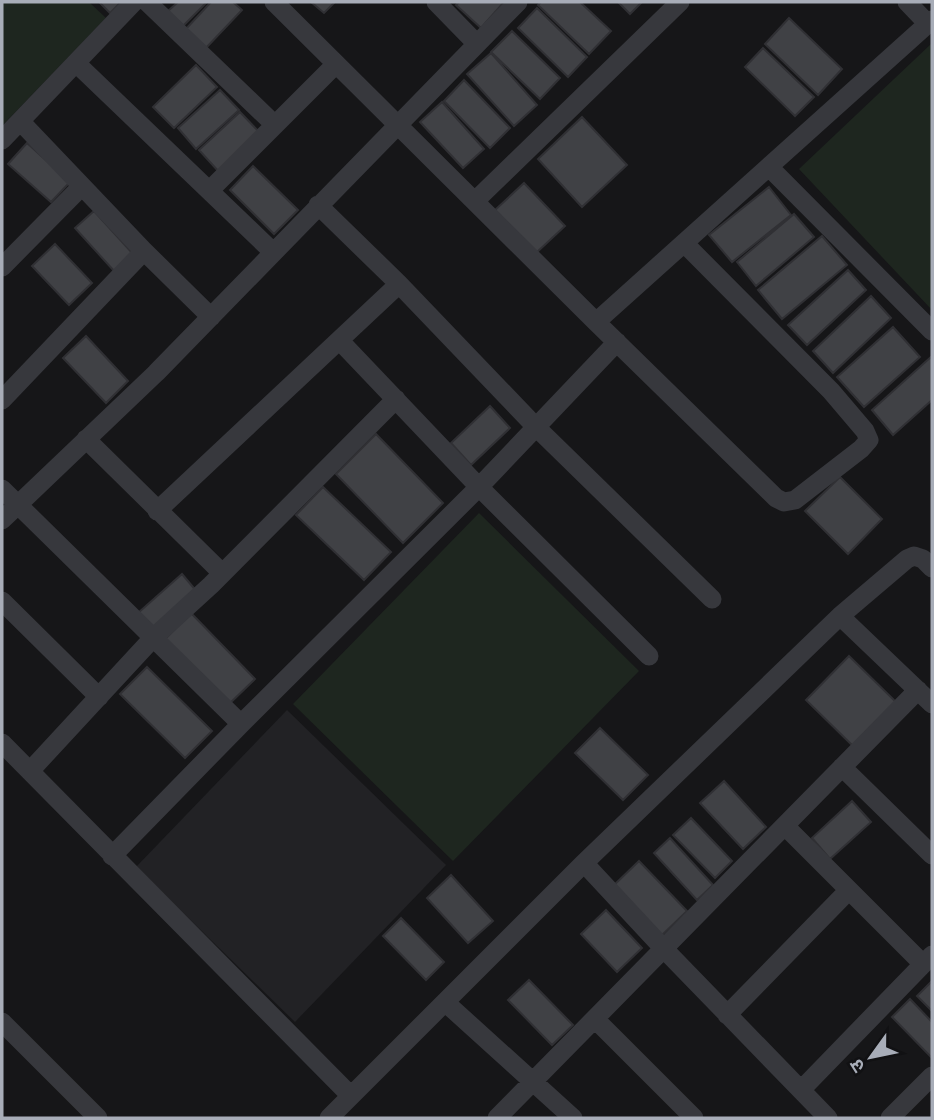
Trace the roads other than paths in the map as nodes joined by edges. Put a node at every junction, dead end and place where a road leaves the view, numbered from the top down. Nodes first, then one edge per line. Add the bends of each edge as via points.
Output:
1 (134, 2) edge
2 (147, 2) edge
3 (274, 2) edge
4 (436, 2) edge
5 (518, 2) edge
6 (680, 2) edge
7 (907, 2) edge
8 (930, 22) edge
9 (477, 44) junction
10 (76, 62) junction
11 (336, 64) junction
12 (20, 121) junction
13 (274, 124) junction
14 (397, 126) junction
15 (2, 140) edge
16 (769, 167) junction
17 (82, 186) junction
18 (210, 191) junction
19 (475, 201) junction
20 (318, 205) junction
21 (684, 243) junction
22 (144, 251) junction
23 (272, 251) junction
24 (2, 267) edge
25 (399, 284) junction
26 (211, 317) junction
27 (596, 322) junction
28 (932, 331) edge
29 (340, 341) junction
30 (617, 342) junction
31 (396, 399) junction
32 (2, 400) edge
33 (536, 427) junction
34 (86, 439) junction
35 (479, 487) junction
36 (2, 489) edge
37 (18, 505) junction
38 (158, 511) junction
39 (2, 520) edge
40 (932, 568) edge
41 (222, 573) junction
42 (712, 599) dead end
43 (2, 601) edge
44 (840, 616) junction
45 (153, 638) junction
46 (649, 656) dead end
47 (99, 697) junction
48 (925, 697) edge
49 (242, 724) junction
50 (2, 743) edge
51 (842, 767) junction
52 (30, 771) junction
53 (785, 826) junction
54 (932, 855) edge
55 (112, 856) junction
56 (584, 863) junction
57 (849, 890) junction
58 (663, 949) junction
59 (928, 959) edge
60 (446, 1003) junction
61 (727, 1015) junction
62 (595, 1019) junction
63 (2, 1023) edge
64 (932, 1076) edge
65 (534, 1082) junction
66 (801, 1090) junction
67 (351, 1096) junction
68 (97, 1118) edge
69 (330, 1118) edge
70 (497, 1118) edge
71 (573, 1118) edge
72 (694, 1118) edge
73 (828, 1118) edge
74 (890, 1118) edge

1 - 10 street
2 - 13 street
3 - 11 street
4 - 9 street
5 - 9 street
6 - 19 street
7 - 8 street
8 - 16 street
9 - 14 street
10 - 12 street
10 - 18 street
11 - 13 street
11 - 14 street
12 - 15 street
12 - 17 street
13 - 18 street
14 - 19 street
14 - 20 street
16 - 21 street
16 - 28 street
17 - 22 street
17 - 24 street
18 - 23 street
19 - 27 street
20 - 23 street
20 - 25 street
21 - 27 street
21 - 30 street via 831,391 869,440 795,500 784,502
22 - 26 street
22 - 32 street
23 - 26 street
25 - 29 street
25 - 33 street
26 - 34 street
27 - 30 street
29 - 31 street
29 - 38 street
30 - 33 street
31 - 35 street
31 - 41 street
33 - 35 street
33 - 42 street
34 - 37 street
34 - 38 street
35 - 46 street
35 - 49 street
36 - 37 street
37 - 39 street
37 - 45 street
38 - 41 street
40 - 44 street via 923,559 907,559
41 - 45 street
43 - 47 street
44 - 48 street
44 - 56 street
45 - 47 street
45 - 49 street
47 - 52 street
48 - 51 street
49 - 55 street
50 - 52 street
51 - 53 street
51 - 54 street
52 - 55 street
53 - 57 street
53 - 58 street
55 - 67 street
56 - 58 street
56 - 60 street
57 - 59 street
57 - 61 street
58 - 61 street
58 - 62 street
59 - 66 street
60 - 65 street
60 - 67 street
61 - 66 street
62 - 65 street
62 - 72 street
63 - 68 street
64 - 74 street
65 - 70 street
65 - 71 street
66 - 73 street
67 - 69 street

